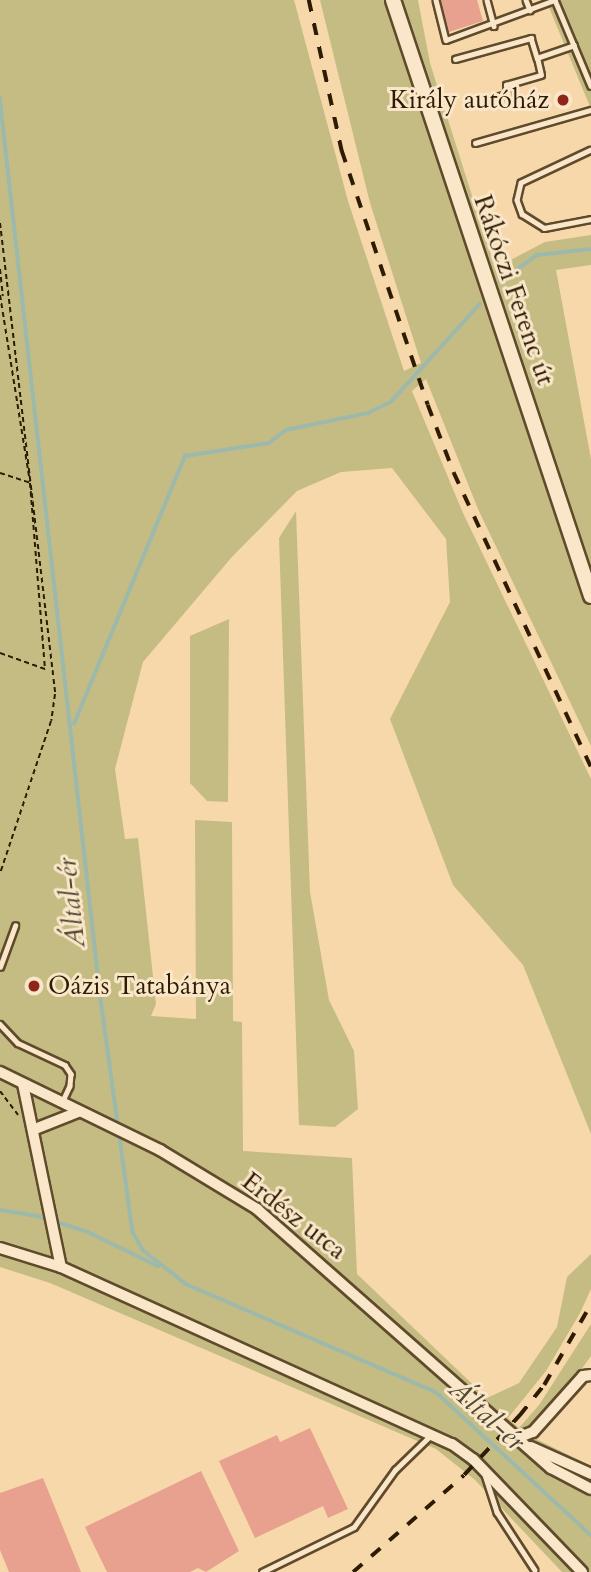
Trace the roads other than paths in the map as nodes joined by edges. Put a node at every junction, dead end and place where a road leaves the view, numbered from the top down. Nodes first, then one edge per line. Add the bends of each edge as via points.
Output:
1 (393, 0) edge
2 (436, 0) edge
3 (487, 0) edge
4 (526, 0) edge
5 (555, 0) edge
6 (530, 10) junction
7 (494, 26) junction
8 (574, 44) junction
9 (537, 58) junction
10 (455, 59) dead end
11 (591, 86) edge
12 (471, 104) dead end
13 (591, 110) edge
14 (475, 144) dead end
15 (591, 150) edge
16 (591, 219) edge
17 (591, 596) edge
18 (15, 926) dead end
19 (0, 967) edge
20 (0, 1024) edge
21 (0, 1072) edge
22 (23, 1084) junction
23 (61, 1103) junction
24 (78, 1112) junction
25 (35, 1129) junction
26 (0, 1248) edge
27 (61, 1267) junction
28 (591, 1375) edge
29 (430, 1435) junction
30 (517, 1438) junction
31 (527, 1446) junction
32 (482, 1468) junction
33 (591, 1474) edge
34 (591, 1489) edge
35 (535, 1570) dead end
36 (262, 1572) edge
37 (582, 1572) edge

1 - 17 main road, Rákóczi Ferenc út
2 - 7 lane via 446,40
3 - 7 lane
4 - 6 lane
5 - 6 lane
5 - 8 lane
6 - 7 lane
8 - 9 lane
8 - 11 lane
9 - 10 lane via 531,38
9 - 12 lane via 541,75 506,85 509,94
13 - 14 lane
15 - 16 lane via 521,183 517,200 522,214 544,229
18 - 19 lane
20 - 23 lane via 18,1044 65,1065 71,1074
21 - 22 street, Erdész utca
22 - 23 street, Erdész utca
22 - 25 street
23 - 24 street, Erdész utca
24 - 25 street
24 - 30 street, Erdész utca via 160,1150 232,1191 284,1230
25 - 27 street
26 - 27 street
27 - 29 street
28 - 30 street via 583,1376 533,1432
29 - 32 street via 459,1449
29 - 36 lane via 395,1470 354,1527
30 - 31 street, Erdész utca
31 - 33 street, Erdész utca
31 - 34 street, Erdész utca via 551,1468
32 - 35 lane via 497,1512
32 - 37 street

